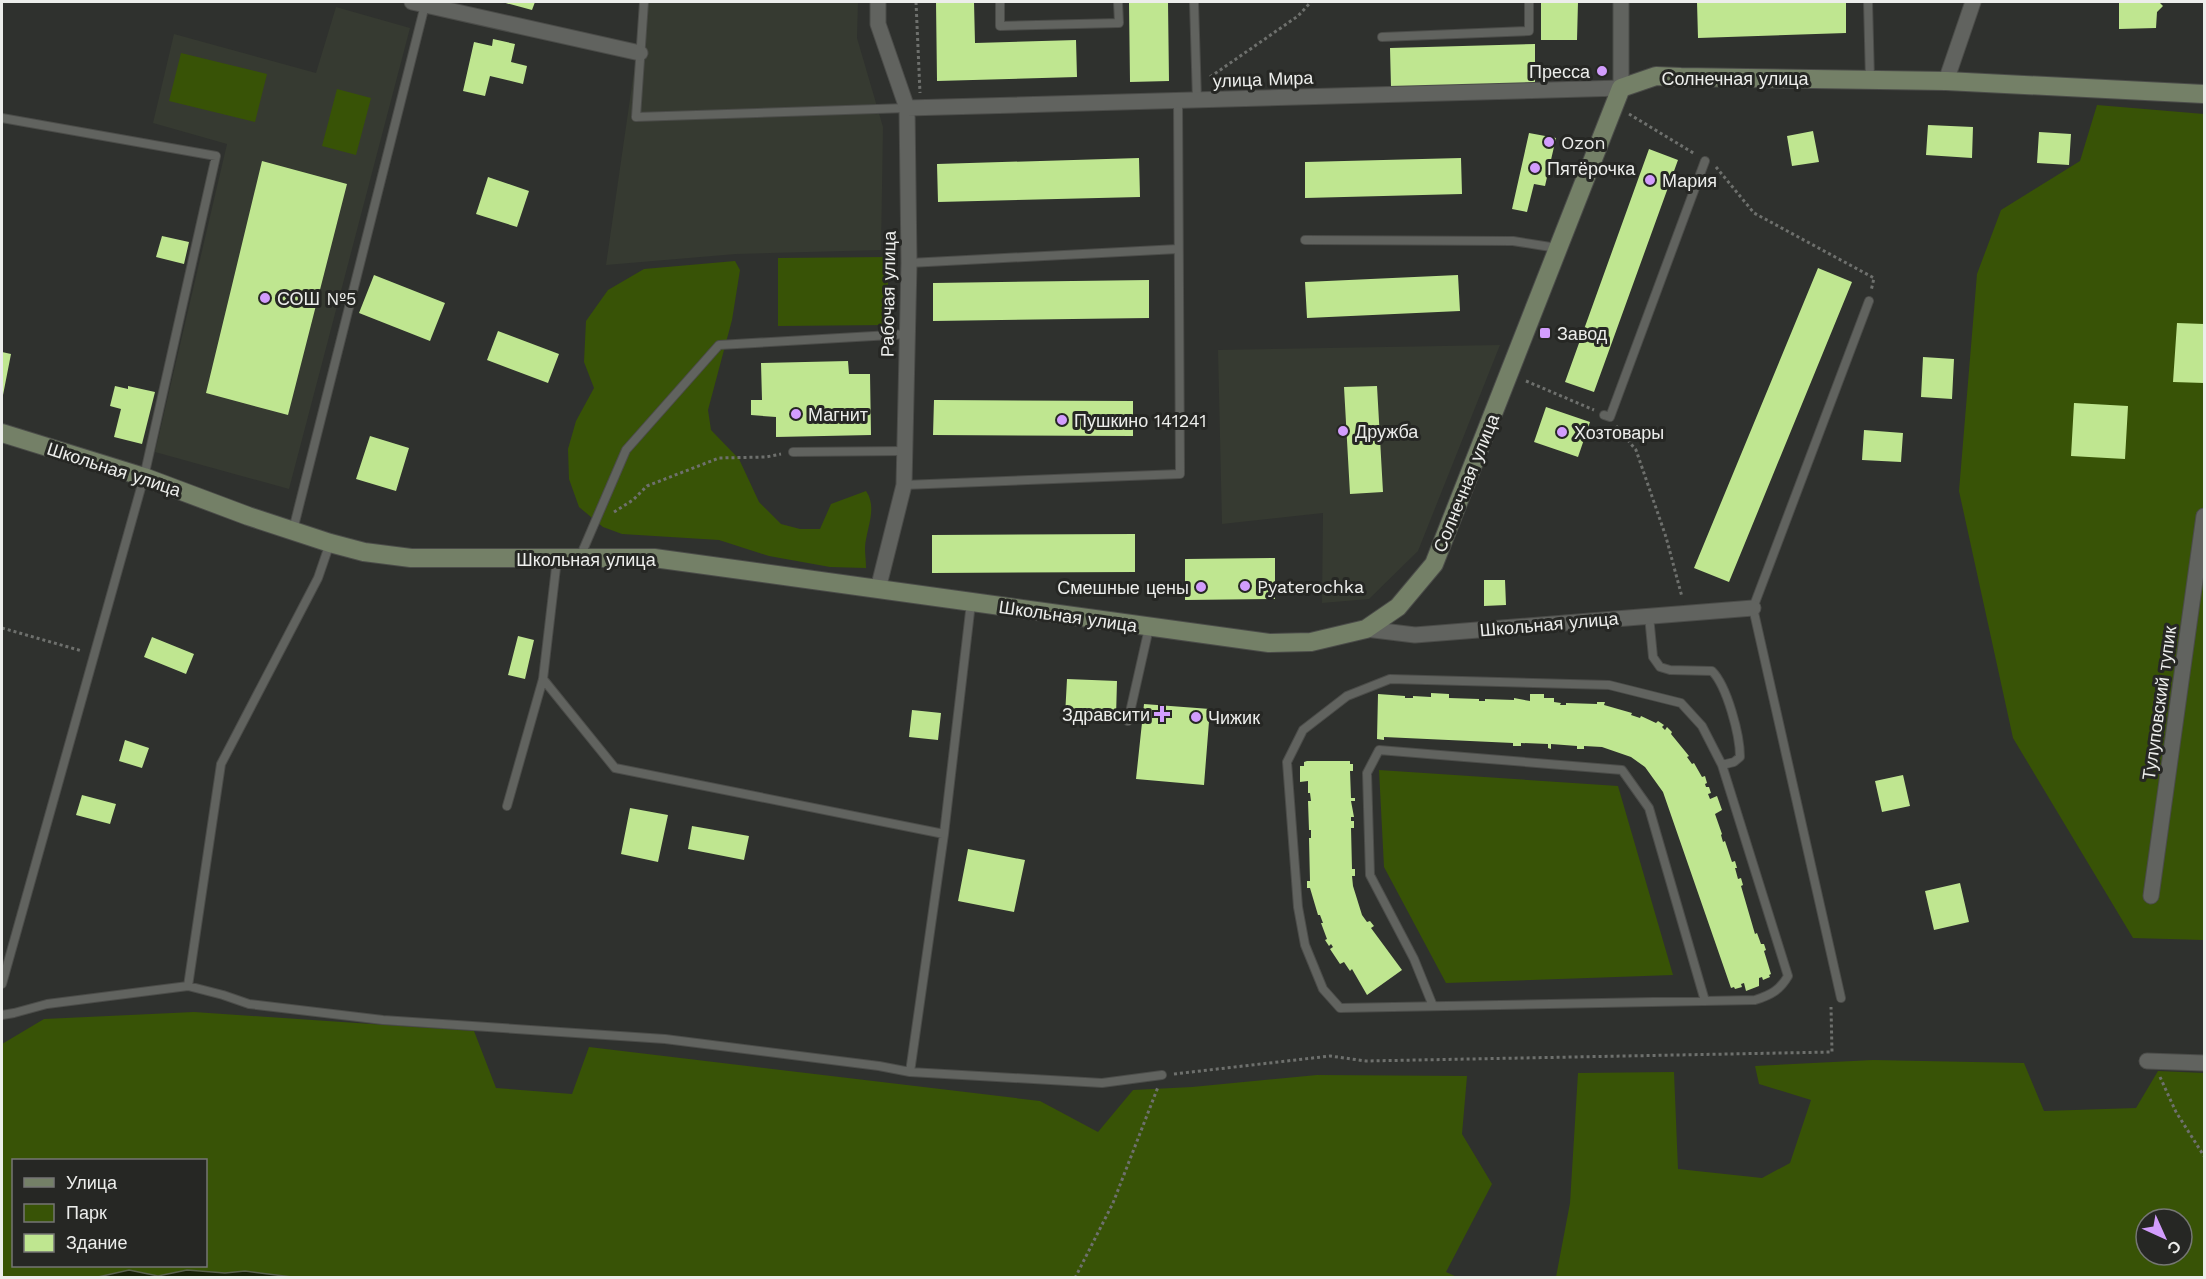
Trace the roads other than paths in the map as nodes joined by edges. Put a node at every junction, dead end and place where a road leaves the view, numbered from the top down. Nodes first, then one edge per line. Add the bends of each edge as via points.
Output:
1 (644, 2) edge
2 (878, 2) edge
3 (1000, 2) edge
4 (1118, 2) edge
5 (1194, 2) edge
6 (1529, 2) edge
7 (1621, 2) edge
8 (1868, 2) edge
9 (1973, 2) edge
10 (418, 3) edge
11 (1382, 37) dead end
12 (640, 53) junction
13 (1870, 80) junction
14 (1946, 81) junction
15 (1197, 94) junction
16 (2205, 94) edge
17 (1618, 97) junction
18 (1178, 101) junction
19 (907, 108) junction
20 (2, 118) edge
21 (1705, 161) road end
22 (1305, 240) dead end
23 (1558, 248) junction
24 (1178, 249) junction
25 (909, 262) junction
26 (1869, 301) road end
27 (908, 334) junction
28 (1607, 416) road end
29 (2, 434) edge
30 (905, 451) junction
31 (793, 452) road end
32 (144, 477) junction
33 (904, 484) junction
34 (2205, 516) edge
35 (293, 530) junction
36 (330, 543) junction
37 (557, 558) junction
38 (580, 558) junction
39 (878, 589) junction
40 (971, 603) junction
41 (1753, 608) junction
42 (1649, 616) junction
43 (1149, 628) junction
44 (1366, 629) junction
45 (543, 679) junction
46 (1128, 721) dead end
47 (1722, 765) junction
48 (507, 807) dead end
49 (944, 834) junction
50 (2151, 896) dead end
51 (2, 984) edge
52 (188, 986) junction
53 (1840, 998) road end
54 (1705, 1001) junction
55 (1433, 1006) junction
56 (2, 1015) edge
57 (2149, 1061) road end
58 (2205, 1063) edge
59 (910, 1072) junction
60 (1162, 1075) road end

1 - 12 lane
2 - 19 street, Рабочая улица via 878,24
3 - 4 lane via 1000,26 1119,23
5 - 15 lane
6 - 11 lane via 1529,31
7 - 17 street
8 - 13 lane
9 - 14 street
10 - 12 street
10 - 35 lane
12 - 19 lane via 636,117
13 - 14 street, Солнечная улица
13 - 17 street, Солнечная улица via 1656,76
14 - 16 street, Солнечная улица
15 - 17 street, улица Мира
15 - 18 street, улица Мира
17 - 23 street, Солнечная улица
18 - 19 street, улица Мира
18 - 24 lane
19 - 25 street, Рабочая улица
20 - 32 lane via 216,156
21 - 28 lane
22 - 23 lane via 1513,241
23 - 44 street, Солнечная улица via 1434,564 1398,607
24 - 25 lane
24 - 33 lane via 1179,474
25 - 27 street, Рабочая улица
26 - 41 lane
27 - 30 street, Рабочая улица
27 - 38 lane via 719,345 626,450
29 - 32 street, Школьная улица
30 - 31 lane
30 - 33 street, Рабочая улица
32 - 35 street, Школьная улица
32 - 51 lane
33 - 39 street, Рабочая улица
34 - 50 street, Тулуповский тупик
35 - 36 street, Школьная улица
36 - 37 street, Школьная улица via 411,558
36 - 52 lane via 318,578 221,764
37 - 38 street, Школьная улица
37 - 45 lane
38 - 39 street, Школьная улица via 654,558
39 - 40 street, Школьная улица
40 - 43 street, Школьная улица
40 - 49 lane
41 - 42 street, Школьная улица
41 - 53 lane
42 - 44 street, Школьная улица via 1415,635
42 - 47 lane via 1653,657 1660,667 1712,671 1718,677 1740,748 1740,757
43 - 44 street, Школьная улица via 1269,643 1311,642
43 - 46 lane
45 - 48 lane
45 - 49 lane via 615,768
47 - 54 lane via 1788,976 1771,995 1755,1000
47 - 55 lane via 1702,726 1681,703 1608,685 1390,679 1347,696 1304,730 1287,762 1295,873 1305,945 1323,989 1340,1008
49 - 59 lane
52 - 56 lane via 47,1004
52 - 59 lane via 249,1004 294,1010 383,1020 665,1039
54 - 55 lane
54 - 55 lane via 1649,808 1622,770 1379,750 1367,773 1370,874 1414,958
57 - 58 street
59 - 60 lane via 1102,1083

